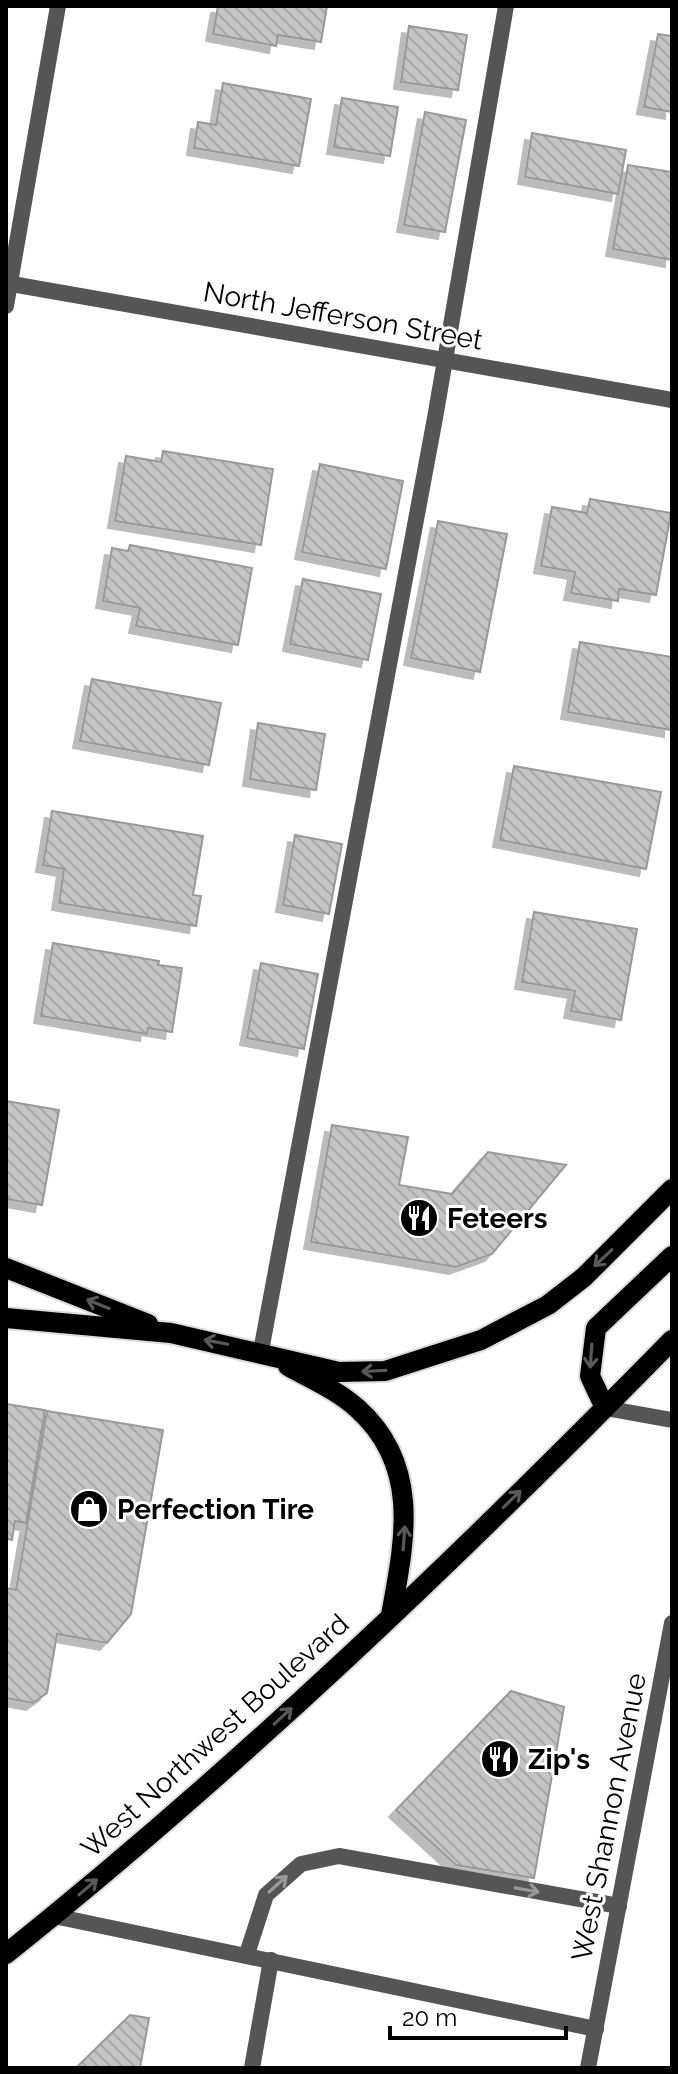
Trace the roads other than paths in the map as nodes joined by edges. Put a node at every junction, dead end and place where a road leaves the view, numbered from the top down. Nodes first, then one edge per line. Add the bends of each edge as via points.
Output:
1 (58, 6) edge
2 (506, 6) edge
3 (8, 284) edge
4 (6, 306) edge
5 (446, 360) junction
6 (672, 400) edge
7 (665, 1196) edge
8 (672, 1256) edge
9 (6, 1268) edge
10 (6, 1318) edge
11 (171, 1333) junction
12 (672, 1340) edge
13 (261, 1351) junction
14 (605, 1408) junction
15 (672, 1420) edge
16 (391, 1615) junction
17 (672, 1623) edge
18 (619, 1906) junction
19 (54, 1916) junction
20 (6, 1954) edge
21 (247, 1954) junction
22 (271, 1960) junction
23 (596, 2029) junction
24 (252, 2068) edge
25 (588, 2068) edge

1 - 3 street
2 - 5 street
3 - 4 street
3 - 5 street, North Jefferson Street
5 - 6 street, North Jefferson Street
5 - 13 street
7 -> 13 main road via 584,1277 548,1305 459,1349 385,1371 339,1372
8 -> 14 main road via 596,1328 590,1376
11 -> 9 main road
10 - 11 main road
13 -> 11 main road
12 - 14 main road
16 -> 13 main road via 405,1540 405,1489 395,1459 381,1433 356,1407
14 - 15 street
16 -> 14 main road, West Northwest Boulevard
19 -> 16 main road, West Northwest Boulevard
17 - 18 street, West Shannon Avenue
21 -> 18 street via 266,1895 301,1864 339,1856
18 - 23 street, West Shannon Avenue
19 - 20 main road, West Northwest Boulevard
19 - 21 street
21 - 22 street
22 - 23 street
22 - 24 street
23 - 25 street, West Shannon Avenue

